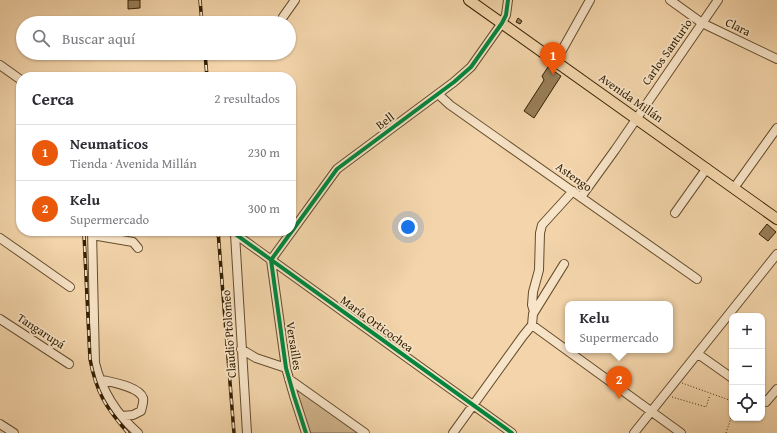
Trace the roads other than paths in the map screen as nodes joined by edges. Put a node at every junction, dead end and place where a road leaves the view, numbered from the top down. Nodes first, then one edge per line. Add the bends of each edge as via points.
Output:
1 (295, 0) edge
2 (470, 0) edge
3 (508, 0) edge
4 (590, 0) edge
5 (670, 0) edge
6 (718, 0) edge
7 (285, 16) edge
8 (502, 23) junction
9 (702, 23) junction
10 (777, 59) edge
11 (556, 61) junction
12 (0, 65) edge
13 (16, 76) edge
14 (438, 94) junction
15 (636, 118) junction
16 (777, 128) edge
17 (707, 168) junction
18 (734, 188) junction
19 (573, 191) junction
20 (581, 197) junction
21 (675, 213) dead end
22 (777, 219) edge
23 (296, 226) edge
24 (92, 236) edge
25 (106, 236) edge
26 (233, 236) edge
27 (238, 236) edge
28 (288, 236) edge
29 (0, 238) edge
30 (138, 248) dead end
31 (777, 254) edge
32 (271, 260) junction
33 (564, 264) dead end
34 (697, 279) dead end
35 (70, 287) dead end
36 (534, 312) junction
37 (0, 319) edge
38 (532, 325) junction
39 (241, 349) junction
40 (565, 349) edge
41 (571, 353) edge
42 (698, 354) junction
43 (256, 358) junction
44 (69, 364) dead end
45 (242, 366) junction
46 (286, 368) junction
47 (729, 376) edge
48 (99, 379) junction
49 (289, 379) junction
50 (777, 389) edge
51 (765, 400) edge
52 (473, 405) junction
53 (652, 412) junction
54 (122, 416) junction
55 (0, 424) edge
56 (14, 433) edge
57 (138, 433) edge
58 (247, 433) edge
59 (306, 433) edge
60 (365, 433) edge
61 (454, 433) edge
62 (512, 433) edge
63 (634, 433) edge
64 (681, 433) edge

1 - 7 street
2 - 8 main road, Avenida Millán
3 - 8 street, Bell
4 - 11 street
5 - 9 street, Clara
6 - 9 street, Carlos Santurio
8 - 11 main road, Avenida Millán
8 - 14 street, Bell via 470,67
9 - 10 street, Clara
9 - 15 street, Carlos Santurio
11 - 15 main road, Avenida Millán
12 - 13 street
14 - 19 street, Astengo
14 - 23 street, Bell via 337,169
15 - 17 main road, Avenida Millán
15 - 20 street, Carlos Santurio
16 - 18 street
17 - 18 main road, Avenida Millán
17 - 21 street
18 - 22 main road, Avenida Millán
19 - 20 street, Astengo
19 - 36 street via 542,225 539,270 532,298
20 - 34 street, Astengo
24 - 48 street via 95,363
25 - 30 street via 133,242
26 - 39 street, Claudio Ptolomeo
27 - 32 street, María Orticochea
28 - 32 street, Bell
29 - 35 street
31 - 42 street
32 - 46 street, Versailles
32 - 52 street, María Orticochea
33 - 36 street
36 - 38 street
37 - 44 street, Tangarupá
38 - 40 street
38 - 52 street
39 - 43 street
39 - 45 street, Claudio Ptolomeo
41 - 53 street
42 - 47 street
42 - 53 street
43 - 45 street
43 - 46 street
45 - 58 street, Claudio Ptolomeo
46 - 49 street, Versailles
48 - 54 street via 113,407
48 - 54 street via 139,391 143,404 141,411
49 - 59 street, Versailles
49 - 60 street
50 - 51 street
52 - 61 street
52 - 62 street, María Orticochea
53 - 63 street
53 - 64 street
54 - 57 street
55 - 56 street

